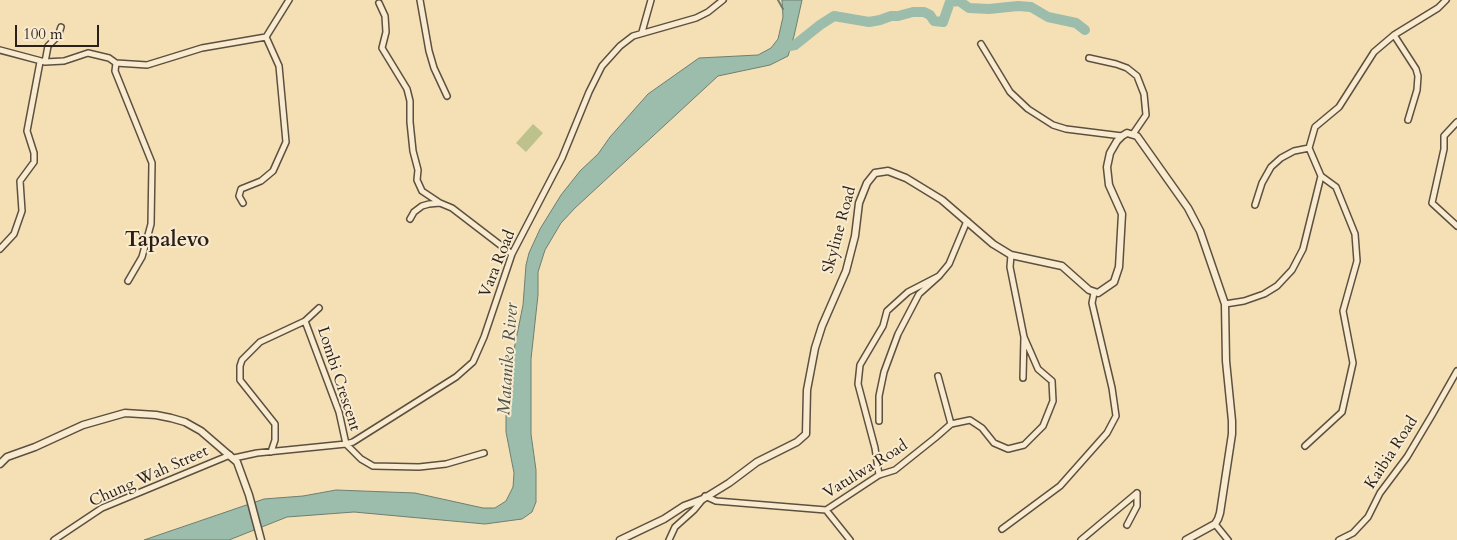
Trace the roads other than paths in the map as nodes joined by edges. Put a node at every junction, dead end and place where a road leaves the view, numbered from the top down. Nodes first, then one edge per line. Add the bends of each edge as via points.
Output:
1 (289, 0) edge
2 (420, 0) edge
3 (651, 0) edge
4 (723, 0) edge
5 (1446, 0) edge
6 (379, 3) dead end
7 (61, 27) dead end
8 (642, 32) junction
9 (1394, 35) junction
10 (266, 37) junction
11 (982, 44) dead end
12 (0, 50) edge
13 (1089, 58) dead end
14 (42, 62) junction
15 (116, 63) junction
16 (446, 96) dead end
17 (1408, 120) dead end
18 (1457, 122) edge
19 (1133, 134) junction
20 (1122, 136) junction
21 (1309, 148) junction
22 (1321, 176) junction
23 (243, 203) dead end
24 (440, 203) junction
25 (1255, 205) dead end
26 (410, 219) dead end
27 (967, 221) junction
28 (1457, 226) edge
29 (0, 249) edge
30 (512, 254) junction
31 (1011, 255) junction
32 (939, 276) junction
33 (128, 282) dead end
34 (1094, 293) junction
35 (1225, 304) junction
36 (319, 308) dead end
37 (305, 321) junction
38 (1024, 337) junction
39 (1457, 371) edge
40 (938, 376) dead end
41 (1023, 378) dead end
42 (879, 421) dead end
43 (951, 424) junction
44 (346, 444) junction
45 (1305, 446) dead end
46 (271, 452) junction
47 (484, 454) dead end
48 (232, 456) junction
49 (0, 462) edge
50 (879, 475) junction
51 (704, 497) junction
52 (826, 510) junction
53 (1127, 524) dead end
54 (1215, 524) junction
55 (1002, 530) dead end
56 (54, 540) edge
57 (261, 540) edge
58 (620, 540) edge
59 (669, 540) edge
60 (850, 540) edge
61 (1081, 540) edge
62 (1186, 540) edge
63 (1228, 540) edge
64 (1339, 540) edge

1 - 10 street
2 - 16 street via 429,51
3 - 8 street
4 - 8 street, Vara Road via 696,18
5 - 9 street
6 - 24 street via 385,16 382,48 407,89 410,101 417,180 422,191
7 - 14 street
8 - 30 street, Vara Road via 620,46 602,66 562,158
9 - 17 street via 1418,76
9 - 21 street via 1374,52 1339,108 1315,127
10 - 15 street via 202,48 147,65
10 - 23 street via 278,66 286,142 274,172 241,189 239,196
11 - 20 street via 1010,92 1028,109 1053,125 1066,129
12 - 14 street
13 - 19 street via 1127,68 1137,76 1144,94 1146,115
14 - 15 street via 64,61 88,53
14 - 29 street via 27,131 34,162 20,181 22,210 14,234
15 - 33 street via 115,70 152,163 151,224 142,257
18 - 28 street via 1444,136 1432,203
19 - 20 street
19 - 35 street via 1166,176 1196,223
20 - 34 street via 1110,154 1107,167 1109,184 1122,214 1119,267 1114,282 1102,292
21 - 22 street
21 - 25 street via 1294,151 1271,167
22 - 35 street via 1303,249 1292,270 1264,294
22 - 45 street via 1336,188 1355,234 1357,261 1342,311 1353,362 1342,412
24 - 26 street via 422,206
24 - 30 street via 452,208
27 - 31 street, Skyline Road
27 - 32 street via 949,264
27 - 51 street, Skyline Road via 942,200 906,178 888,171 872,176 859,203 846,271 815,348 806,390 806,434
30 - 44 street, Vara Road via 473,362 456,377
31 - 34 street, Skyline Road via 1062,266
31 - 38 street via 1010,267
32 - 42 street via 919,294 898,334 884,372 879,396
32 - 50 street via 908,292 887,311 883,326 860,364 858,384
34 - 55 street via 1092,303 1116,416 1107,434 1060,486
35 - 54 street via 1232,434 1220,513
36 - 37 street, Lombi Crescent
37 - 44 street, Lombi Crescent via 339,412
37 - 46 street, Lombi Crescent via 260,342 240,366 240,380 275,424
38 - 41 street
38 - 43 street via 1038,369 1052,381 1053,401 1042,426 1024,445 1008,449 994,443 982,428 970,420
39 - 64 street, Kaibia Road via 1368,517
40 - 43 street
43 - 50 street, Vatulwa Road via 895,470
44 - 46 street, Vara Road
44 - 47 street via 361,460 373,466 419,467
46 - 48 street, Vara Road
48 - 49 street via 184,422 156,415 125,414 83,425
48 - 56 street, Chung Wah Street via 102,508
48 - 57 street via 240,466
50 - 52 street, Vatulwa Road
51 - 52 street via 716,501
51 - 58 street, Skyline Road
51 - 59 street via 675,527
52 - 60 street
53 - 61 street via 1137,506 1137,493
54 - 62 street
54 - 63 street

